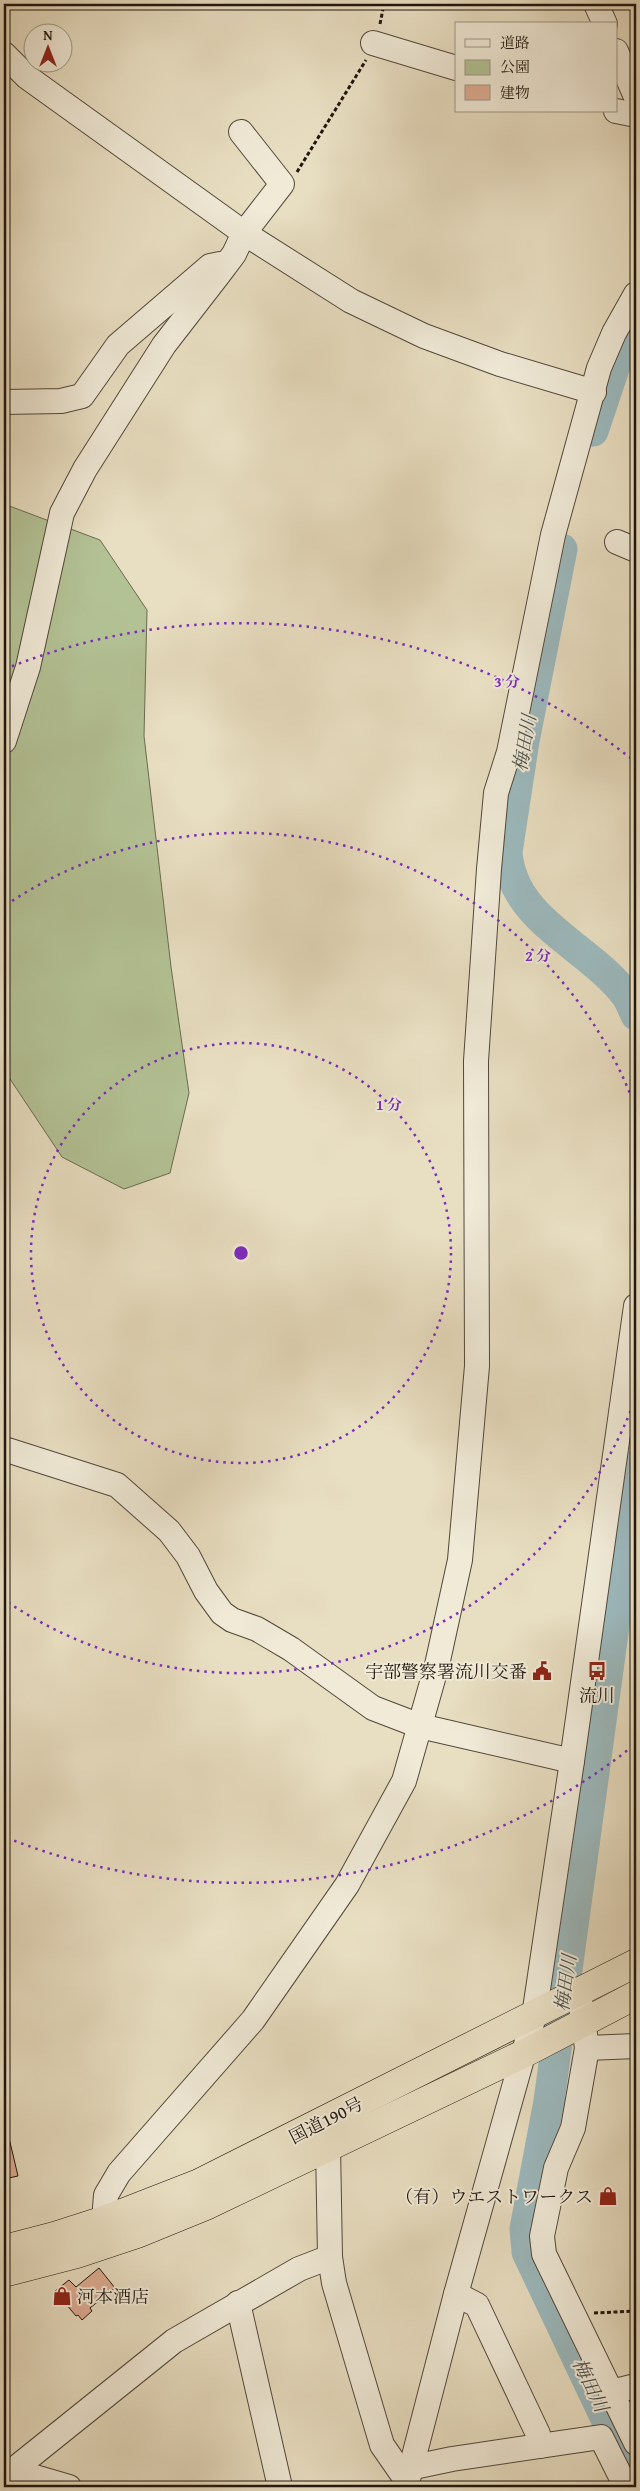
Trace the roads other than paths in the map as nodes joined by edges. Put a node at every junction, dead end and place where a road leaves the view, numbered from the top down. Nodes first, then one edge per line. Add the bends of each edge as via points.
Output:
1 (596, 4) edge
2 (604, 22) edge
3 (373, 43) road end
4 (4, 54) edge
5 (618, 56) edge
6 (455, 68) edge
7 (636, 97) edge
8 (618, 110) edge
9 (636, 115) edge
10 (241, 132) dead end
11 (244, 233) junction
12 (227, 263) junction
13 (636, 294) edge
14 (594, 392) junction
15 (4, 402) edge
16 (4, 741) edge
17 (636, 1306) edge
18 (4, 1449) edge
19 (420, 1726) junction
20 (572, 1761) junction
21 (636, 1963) edge
22 (576, 1995) junction
23 (636, 1995) edge
24 (540, 2014) junction
25 (581, 2033) junction
26 (636, 2046) edge
27 (533, 2049) junction
28 (328, 2146) junction
29 (104, 2220) junction
30 (4, 2249) edge
31 (330, 2256) junction
32 (4, 2273) edge
33 (456, 2294) junction
34 (238, 2303) junction
35 (636, 2386) edge
36 (611, 2392) junction
37 (636, 2444) edge
38 (540, 2446) junction
39 (8, 2469) edge
40 (404, 2481) edge
41 (69, 2487) edge
42 (280, 2487) edge
43 (626, 2487) edge

1 - 2 street
3 - 6 street
4 - 11 street via 27,77
5 - 7 street
8 - 9 street
10 - 11 street via 282,184
11 - 12 street
11 - 14 street via 351,301 424,336 500,364
12 - 15 street via 210,266 118,345 82,396 61,401
12 - 16 street via 164,345 62,512 28,667
13 - 14 street via 599,368
14 - 19 street via 553,535 509,752 496,793 476,1061 477,1366 460,1560
17 - 20 street
18 - 19 street via 117,1485 169,1531 222,1613 291,1649 373,1708
19 - 20 street
19 - 29 street via 404,1782 347,1885 252,2020 119,2173 106,2195
20 - 24 street
21 - 22 highway, 国道190号
22 - 24 highway, 国道190号
22 - 25 street
23 - 25 highway, 国道190号
24 - 27 street
24 - 29 highway, 国道190号 via 199,2183
25 - 26 street
25 - 27 highway, 国道190号
25 - 36 street via 578,2104 573,2128 556,2168 542,2236 544,2254
27 - 28 highway, 国道190号
27 - 33 street
28 - 31 street
28 - 32 highway, 国道190号 via 208,2205 137,2234
29 - 30 highway, 国道190号
31 - 34 street via 299,2269
31 - 40 street via 334,2283 382,2445
33 - 38 street via 477,2305 538,2434
33 - 40 street
34 - 39 street via 174,2341
34 - 42 street
35 - 36 street
36 - 37 street
38 - 40 street
38 - 43 street via 601,2437
39 - 41 street

